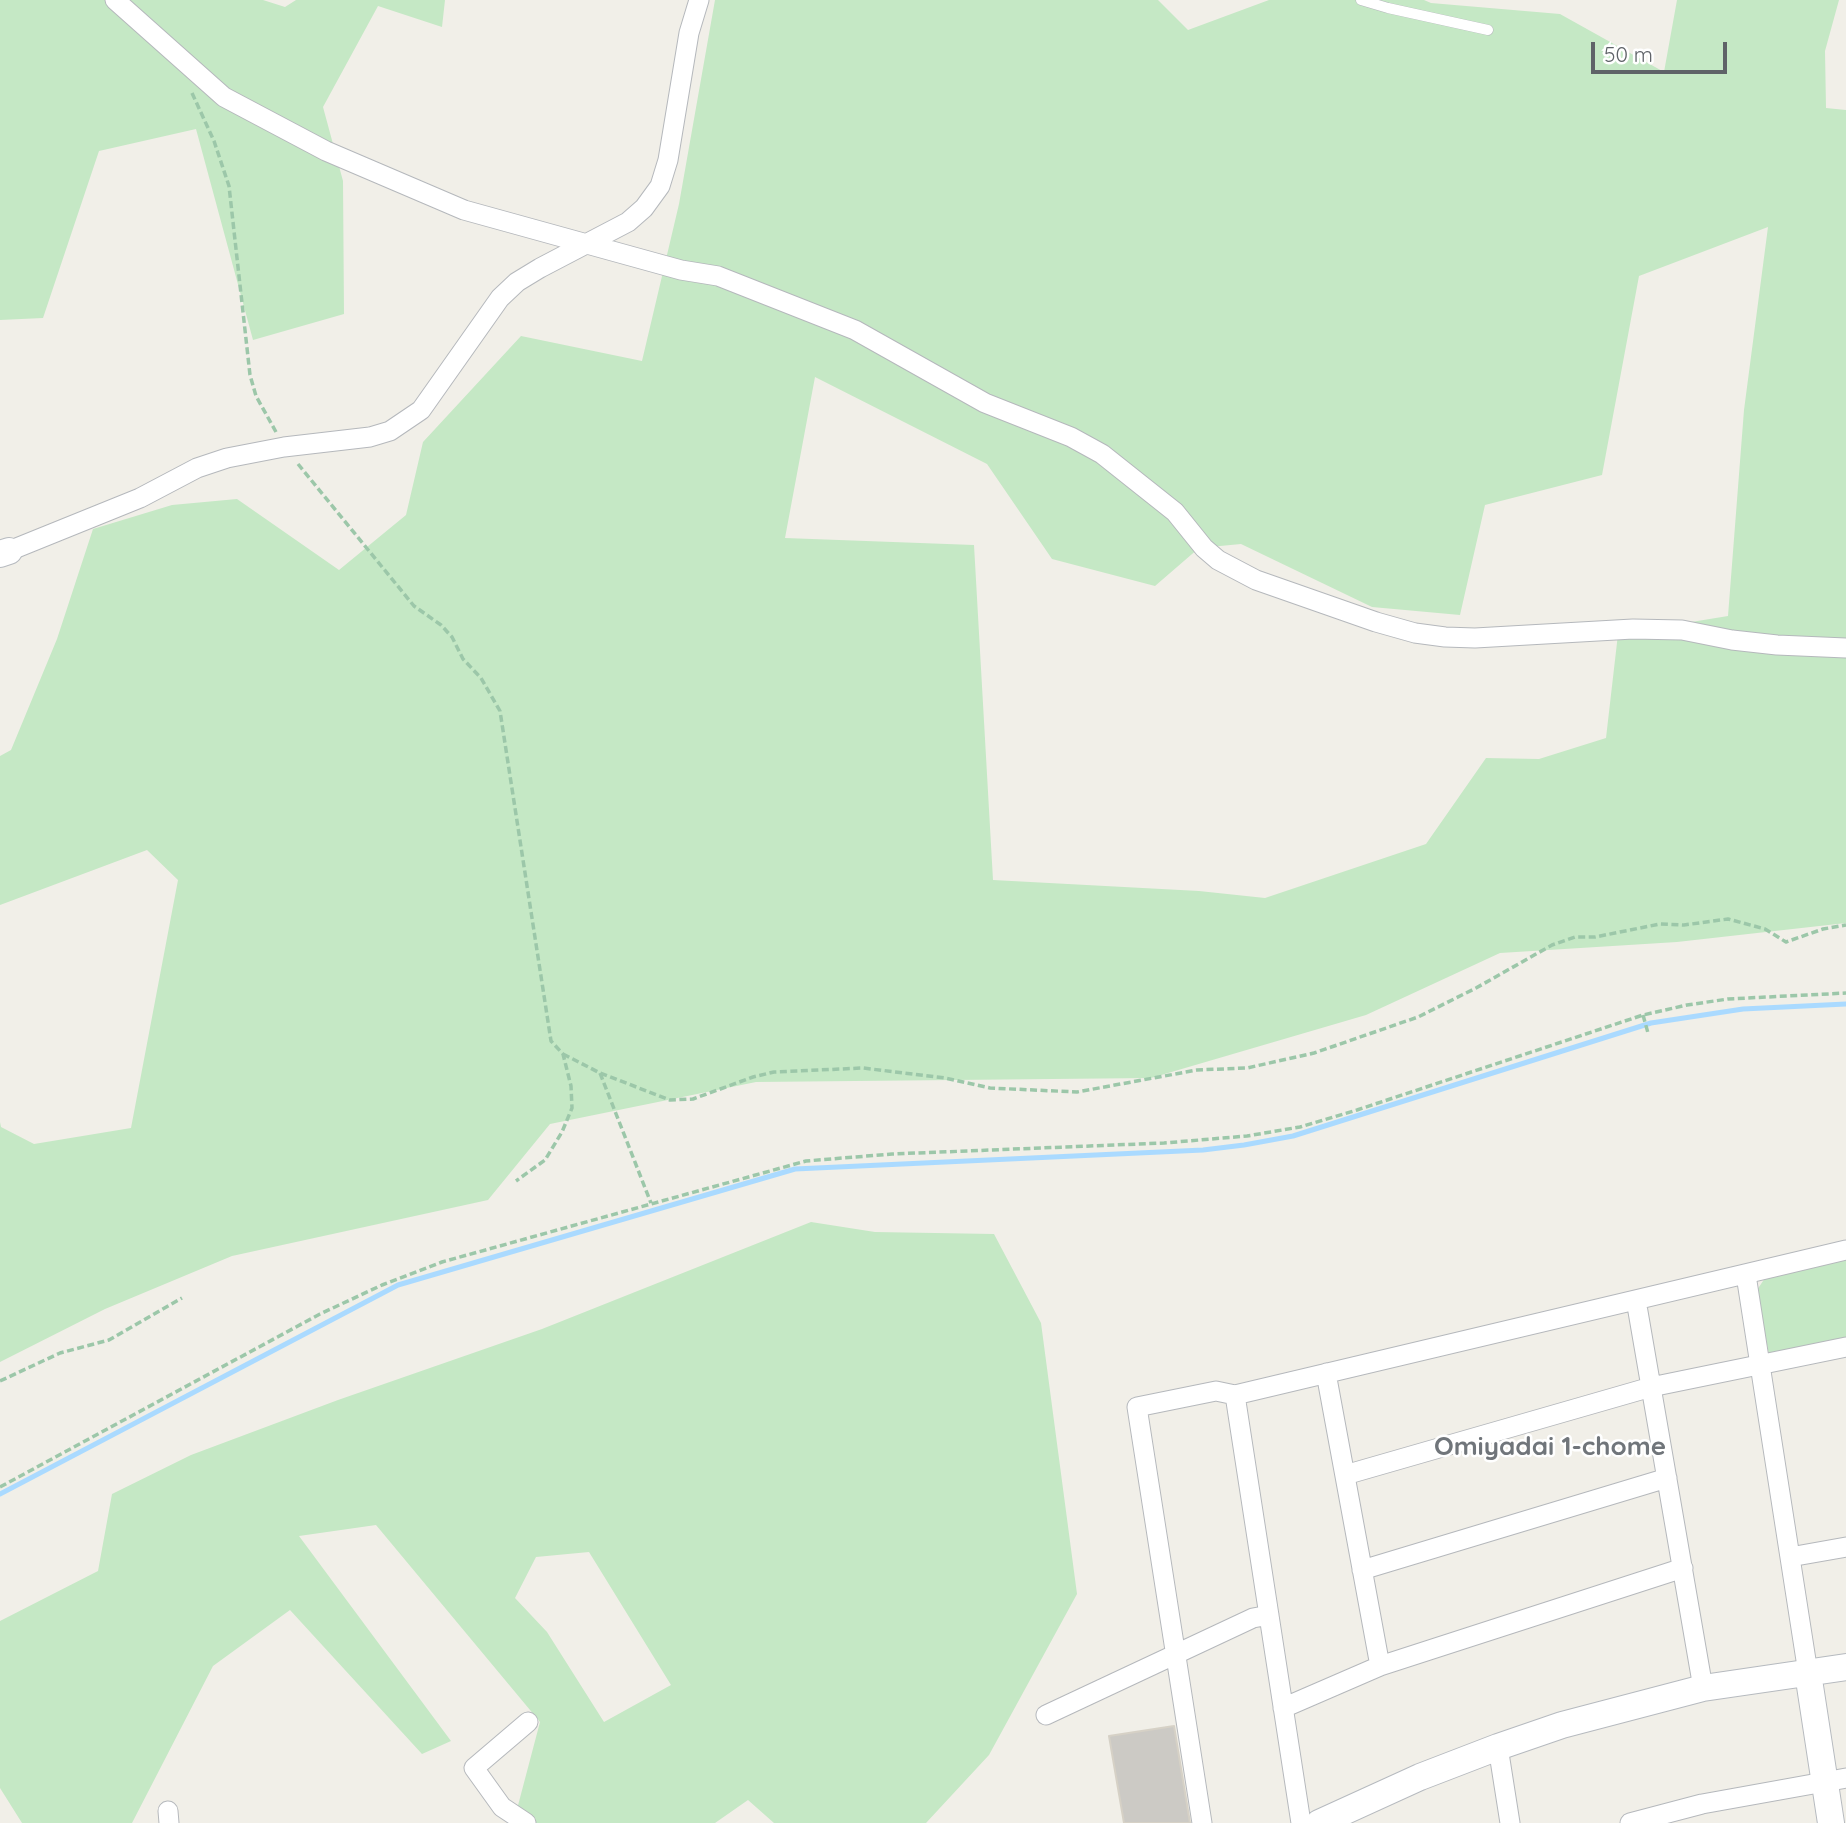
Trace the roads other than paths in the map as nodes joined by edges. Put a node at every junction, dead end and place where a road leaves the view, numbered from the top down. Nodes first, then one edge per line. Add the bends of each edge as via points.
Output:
1 (115, 0) edge
2 (699, 0) edge
3 (1361, 0) edge
4 (1489, 30) dead end
5 (584, 244) junction
6 (4, 553) edge
7 (1846, 648) edge
8 (1846, 1250) edge
9 (1746, 1275) junction
10 (1636, 1300) junction
11 (1846, 1347) edge
12 (1760, 1366) junction
13 (1326, 1373) junction
14 (1651, 1387) junction
15 (1235, 1395) junction
16 (1345, 1475) junction
17 (1667, 1478) junction
18 (1846, 1548) edge
19 (1790, 1557) junction
20 (1682, 1568) junction
21 (1362, 1570) junction
22 (1269, 1615) junction
23 (1175, 1654) junction
24 (1380, 1666) junction
25 (1846, 1667) edge
26 (1808, 1673) junction
27 (1703, 1688) junction
28 (1283, 1708) junction
29 (1046, 1715) dead end
30 (528, 1723) dead end
31 (1498, 1747) junction
32 (1835, 1780) edge
33 (526, 1823) edge
34 (1202, 1823) edge
35 (1301, 1823) edge
36 (1319, 1823) edge
37 (1510, 1823) edge
38 (1630, 1823) edge
39 (1831, 1823) edge

1 - 5 street via 224,97 326,151 464,210
2 - 5 street via 660,186 628,222
3 - 4 lane
5 - 6 street via 517,282 500,298 421,410 390,431 227,458
5 - 7 street via 718,276 855,330 985,403 1071,436 1102,454 1175,512 1204,548 1235,570 1376,622 1446,637 1658,630 1776,645
8 - 9 street
9 - 10 street
9 - 12 street
10 - 13 street
10 - 14 street
11 - 12 street
12 - 14 street
12 - 19 street
13 - 15 street
13 - 16 street
14 - 16 street
14 - 17 street
15 - 22 street
15 - 23 street via 1216,1391 1137,1407
16 - 21 street
17 - 20 street
17 - 21 street
18 - 19 street
19 - 26 street
20 - 24 street
20 - 27 street
21 - 24 street
22 - 23 street
22 - 28 street
23 - 29 street
23 - 34 street
24 - 28 street
25 - 26 street
26 - 27 street
26 - 32 street
27 - 31 street
28 - 35 street
30 - 33 street via 474,1768 502,1807
31 - 36 street
31 - 37 street
32 - 38 street via 1702,1804
32 - 39 street

